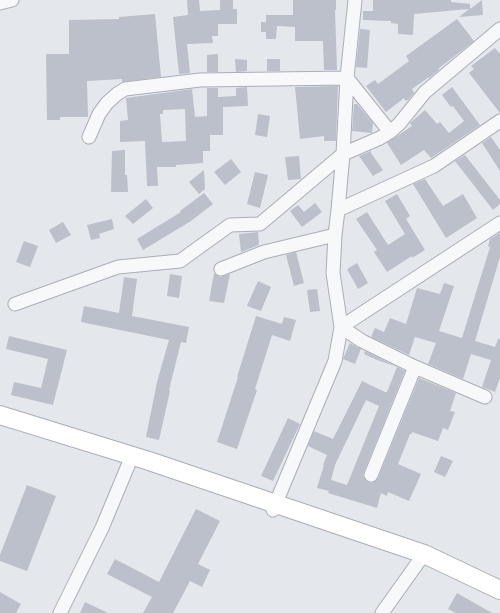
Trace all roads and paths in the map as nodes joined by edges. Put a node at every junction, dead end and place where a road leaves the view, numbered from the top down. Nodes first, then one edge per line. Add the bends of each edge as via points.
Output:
1 (12, 0) edge
2 (355, 0) edge
3 (0, 3) edge
4 (500, 29) edge
5 (347, 78) junction
6 (500, 121) edge
7 (390, 132) junction
8 (89, 137) dead end
9 (343, 154) junction
10 (338, 210) junction
11 (500, 223) edge
12 (334, 235) junction
13 (221, 269) dead end
14 (15, 304) dead end
15 (341, 327) junction
16 (415, 367) junction
17 (485, 398) dead end
18 (0, 415) edge
19 (132, 456) junction
20 (371, 475) dead end
21 (273, 510) dead end
22 (424, 554) junction
23 (500, 590) edge
24 (60, 613) edge
25 (382, 613) edge

1 - 3 street
2 - 5 street
4 - 7 street via 425,92
5 - 7 street
5 - 8 street via 200,80 125,89 107,103
5 - 9 street
6 - 10 street via 434,166
7 - 9 street
9 - 10 street
9 - 14 street via 260,224 230,225 180,261 118,267
10 - 12 street
11 - 15 street
12 - 13 street via 264,252
12 - 15 street via 333,273
15 - 16 street via 362,341
15 - 21 street via 335,361
16 - 17 street
16 - 20 street
18 - 19 main road
19 - 22 main road
19 - 24 street via 102,528
22 - 23 main road
22 - 25 street

